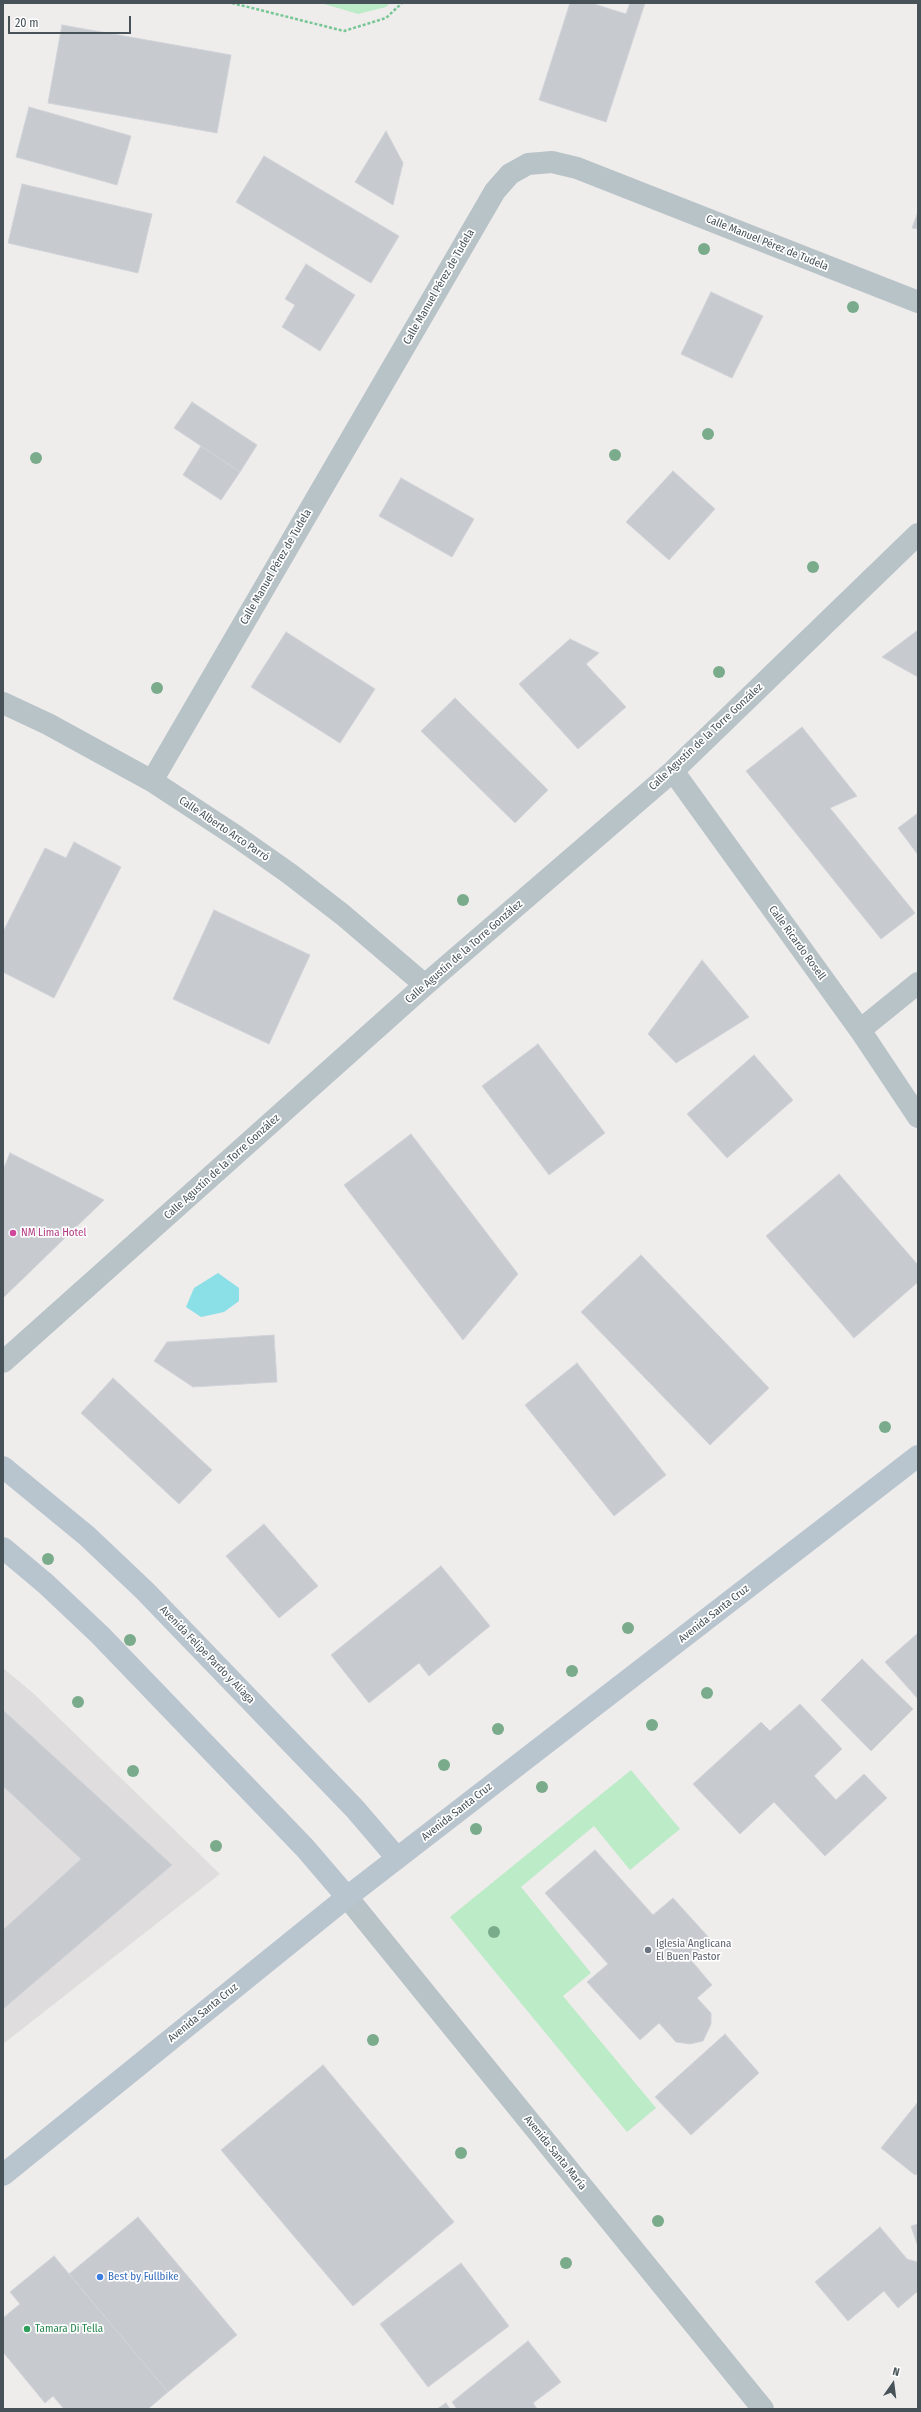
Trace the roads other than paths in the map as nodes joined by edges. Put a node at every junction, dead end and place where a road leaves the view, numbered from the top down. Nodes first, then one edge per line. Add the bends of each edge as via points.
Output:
1 (918, 302) edge
2 (918, 534) edge
3 (3, 703) edge
4 (673, 771) junction
5 (152, 781) junction
6 (918, 983) edge
7 (425, 985) junction
8 (860, 1030) junction
9 (918, 1117) edge
10 (3, 1362) edge
11 (918, 1456) edge
12 (3, 1467) edge
13 (3, 1548) edge
14 (397, 1858) junction
15 (347, 1896) junction
16 (3, 2175) edge
17 (763, 2409) edge

1 - 5 street, Calle Manuel Pérez de Tudela via 577,168 552,162 528,164 510,174 495,192
2 - 4 street, Calle Agustín de la Torre González
3 - 5 street, Calle Alberto Arco Parró via 48,724
4 - 7 street, Calle Agustín de la Torre González
4 - 8 street, Calle Ricardo Rosell
5 - 7 street, Calle Alberto Arco Parró via 290,874
6 - 8 street
7 - 10 street, Calle Agustín de la Torre González
8 - 9 street, Calle Ricardo Rosell
11 - 14 main road, Avenida Santa Cruz
12 - 14 main road, Avenida Felipe Pardo y Aliaga via 87,1536 145,1591 355,1809
13 - 15 main road via 100,1635 305,1848
14 - 15 main road, Avenida Santa Cruz
15 - 16 main road, Avenida Santa Cruz
15 - 17 street, Avenida Santa María

